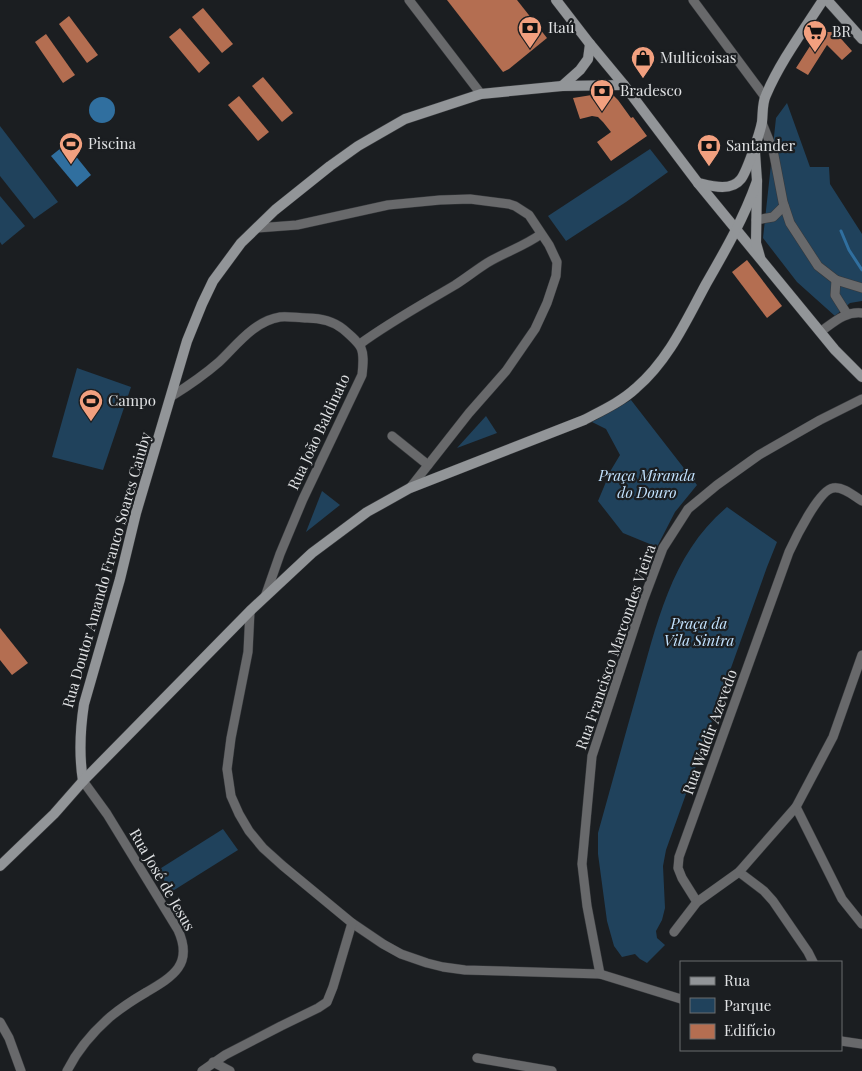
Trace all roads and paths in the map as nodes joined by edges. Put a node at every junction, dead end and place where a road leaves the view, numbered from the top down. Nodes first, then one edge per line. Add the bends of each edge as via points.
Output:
1 (409, 0) edge
2 (556, 0) edge
3 (693, 0) edge
4 (823, 0) edge
5 (827, 0) edge
6 (862, 39) edge
7 (590, 44) junction
8 (624, 84) junction
9 (562, 86) junction
10 (481, 94) junction
11 (765, 97) junction
12 (762, 123) junction
13 (754, 147) junction
14 (757, 182) junction
15 (698, 183) junction
16 (784, 206) junction
17 (756, 220) junction
18 (257, 228) junction
19 (737, 229) junction
20 (541, 234) junction
21 (761, 260) junction
22 (836, 280) junction
23 (862, 288) edge
24 (862, 313) edge
25 (847, 314) junction
26 (820, 332) junction
27 (360, 344) junction
28 (862, 377) edge
29 (172, 396) junction
30 (862, 399) edge
31 (392, 436) dead end
32 (428, 466) junction
33 (410, 488) junction
34 (862, 501) edge
35 (264, 598) junction
36 (250, 611) junction
37 (862, 655) edge
38 (860, 665) edge
39 (83, 781) junction
40 (796, 807) junction
41 (0, 866) edge
42 (739, 872) junction
43 (697, 902) junction
44 (352, 923) junction
45 (862, 924) edge
46 (674, 932) dead end
47 (812, 961) edge
48 (600, 974) junction
49 (680, 999) edge
50 (0, 1022) edge
51 (842, 1041) edge
52 (862, 1044) edge
53 (477, 1058) dead end
54 (213, 1062) junction
55 (21, 1071) edge
56 (66, 1071) edge
57 (202, 1071) edge
58 (230, 1071) edge
59 (552, 1071) edge

1 - 10 street
2 - 7 street
3 - 11 street
4 - 11 street
5 - 6 street
7 - 8 street
7 - 9 street via 588,58
8 - 9 street, Rua Doutor Amando Franco Soares Caiuby
8 - 15 street
9 - 10 street, Rua Doutor Amando Franco Soares Caiuby
10 - 18 street, Rua Doutor Amando Franco Soares Caiuby via 405,119 384,130 330,166
11 - 12 street
12 - 13 street
12 - 16 street via 773,150
13 - 14 street
13 - 15 street via 741,180 734,185 720,187
14 - 17 street
14 - 19 street
15 - 19 street
16 - 17 street via 772,217
16 - 22 street via 790,223 808,252 818,266
17 - 21 street via 756,242
18 - 20 street via 297,225 388,205 470,199 515,206 528,215
18 - 29 street, Rua Doutor Amando Franco Soares Caiuby via 241,243 213,281 187,342
19 - 21 street
19 - 33 street via 675,340 636,389 584,420
20 - 27 street via 485,264
20 - 32 street via 557,262 556,276 535,329 506,371
21 - 26 street
22 - 23 street
22 - 25 street via 835,296
24 - 25 street
25 - 26 street
26 - 28 street
27 - 29 street via 330,322 314,318 276,318 249,332 214,366
27 - 35 street, Rua João Baldinato via 364,359 362,375 303,499
29 - 39 street, Rua Doutor Amando Franco Soares Caiuby via 84,704 80,763
30 - 48 street, Rua Francisco Marcondes Vieira via 760,455 717,485 688,509 663,548 592,756 582,864
31 - 32 street
32 - 33 street
33 - 35 street via 367,512 312,553
34 - 43 street, Rua Waldir Azevedo via 839,488 827,490 789,552 679,857 678,868
35 - 36 street
36 - 39 street
36 - 44 street via 248,652 228,755 231,796 249,831 263,848
37 - 38 street
38 - 40 street via 833,738
39 - 41 street
39 - 56 street, Rua José de Jesus via 178,930 184,950 174,974 110,1017
40 - 42 street
40 - 45 street via 842,899
42 - 43 street
42 - 47 street via 773,901
43 - 46 street
44 - 48 street via 401,954 443,967
44 - 54 street via 327,1002
48 - 49 street
50 - 55 street
51 - 52 street
53 - 59 street
54 - 57 street
54 - 58 street

